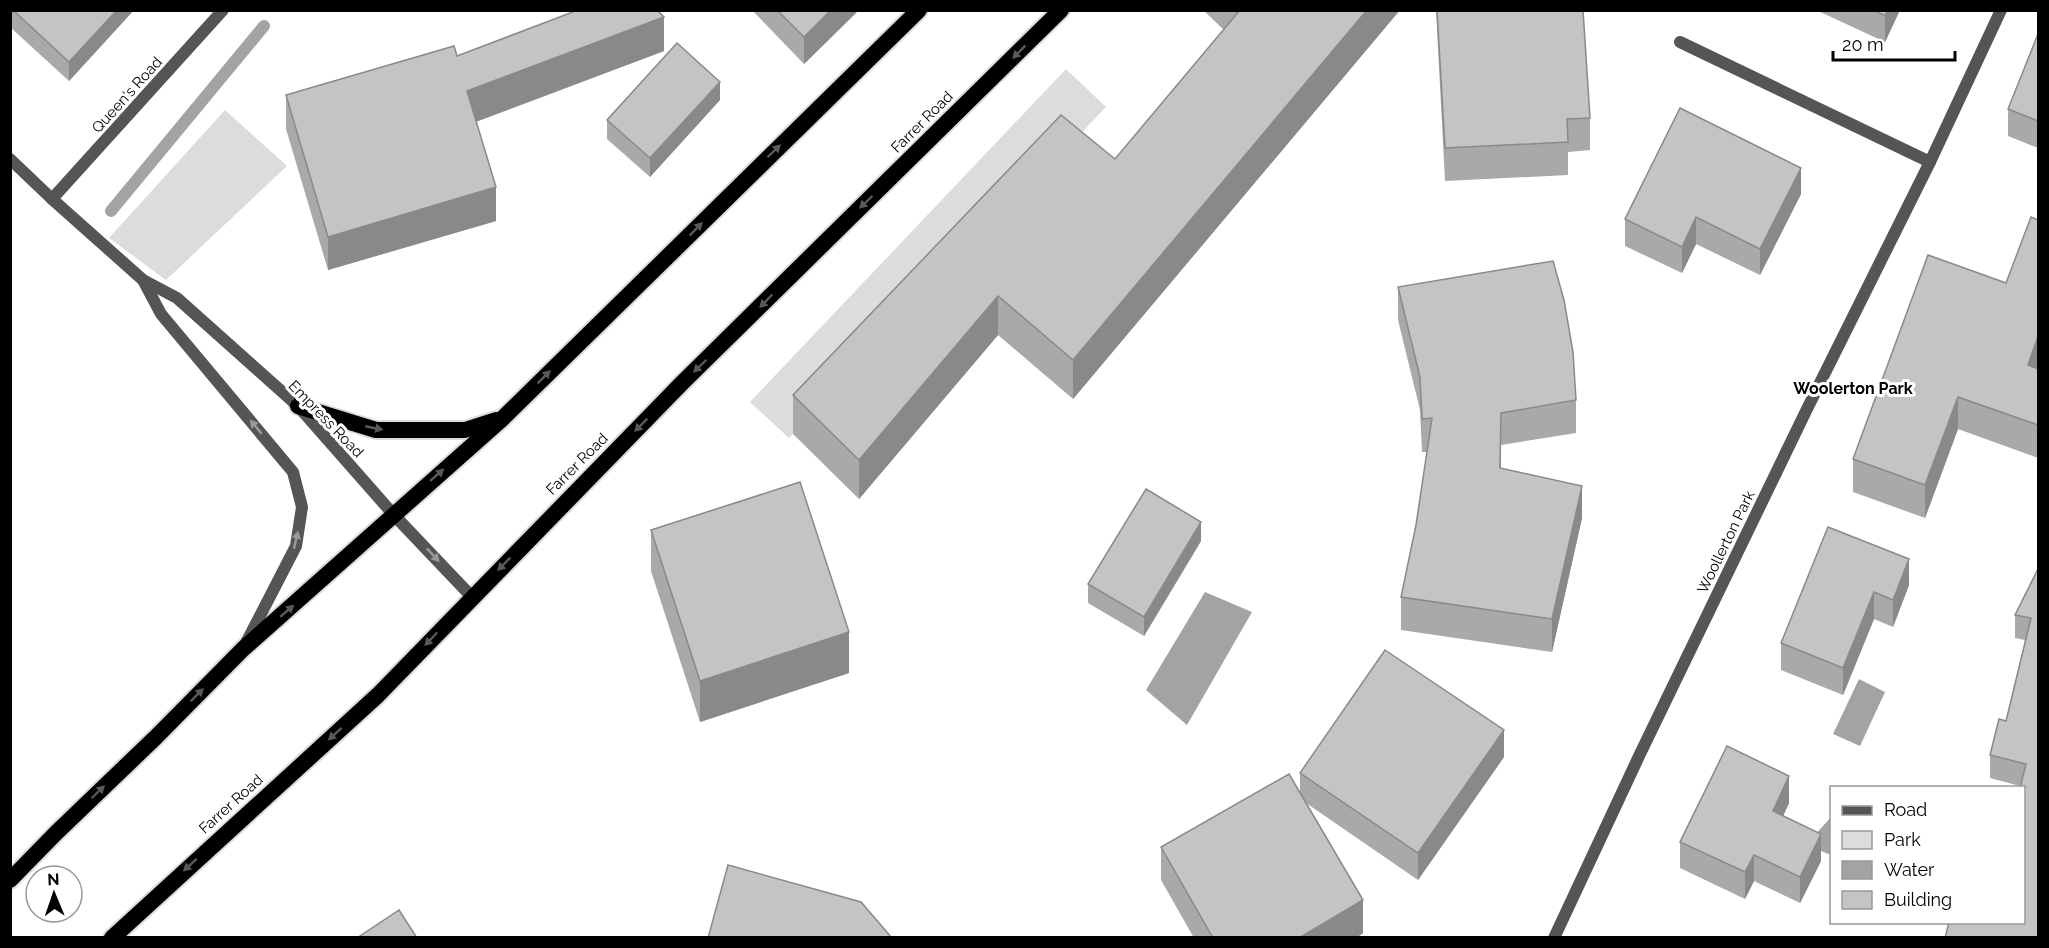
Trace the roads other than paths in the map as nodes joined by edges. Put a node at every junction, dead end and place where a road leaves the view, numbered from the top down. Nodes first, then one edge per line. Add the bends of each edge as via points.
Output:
1 (223, 10) edge
2 (919, 10) edge
3 (1061, 10) edge
4 (2001, 10) edge
5 (1680, 42) dead end
6 (10, 159) edge
7 (1930, 162) junction
8 (52, 200) junction
9 (143, 280) junction
10 (298, 406) junction
11 (502, 418) junction
12 (393, 514) junction
13 (472, 597) junction
14 (243, 649) junction
15 (10, 880) edge
16 (112, 938) edge
17 (1554, 938) edge

1 - 8 street, Queen's Road
11 -> 2 highway
3 -> 13 highway, Farrer Road via 682,383
4 - 7 street, Woollerton Park
5 - 7 street
6 - 8 street, Empress Road
7 - 17 street, Woollerton Park via 1806,411
8 - 9 street, Empress Road
9 - 10 street, Empress Road via 177,298
14 -> 9 street, Empress Road via 297,546 302,507 292,472 162,314
10 -> 11 highway via 376,430 465,430
10 - 12 street, Empress Road
12 -> 11 highway
12 -> 13 street, Empress Road
14 -> 12 highway
13 -> 16 highway, Farrer Road via 378,694
15 -> 14 highway

